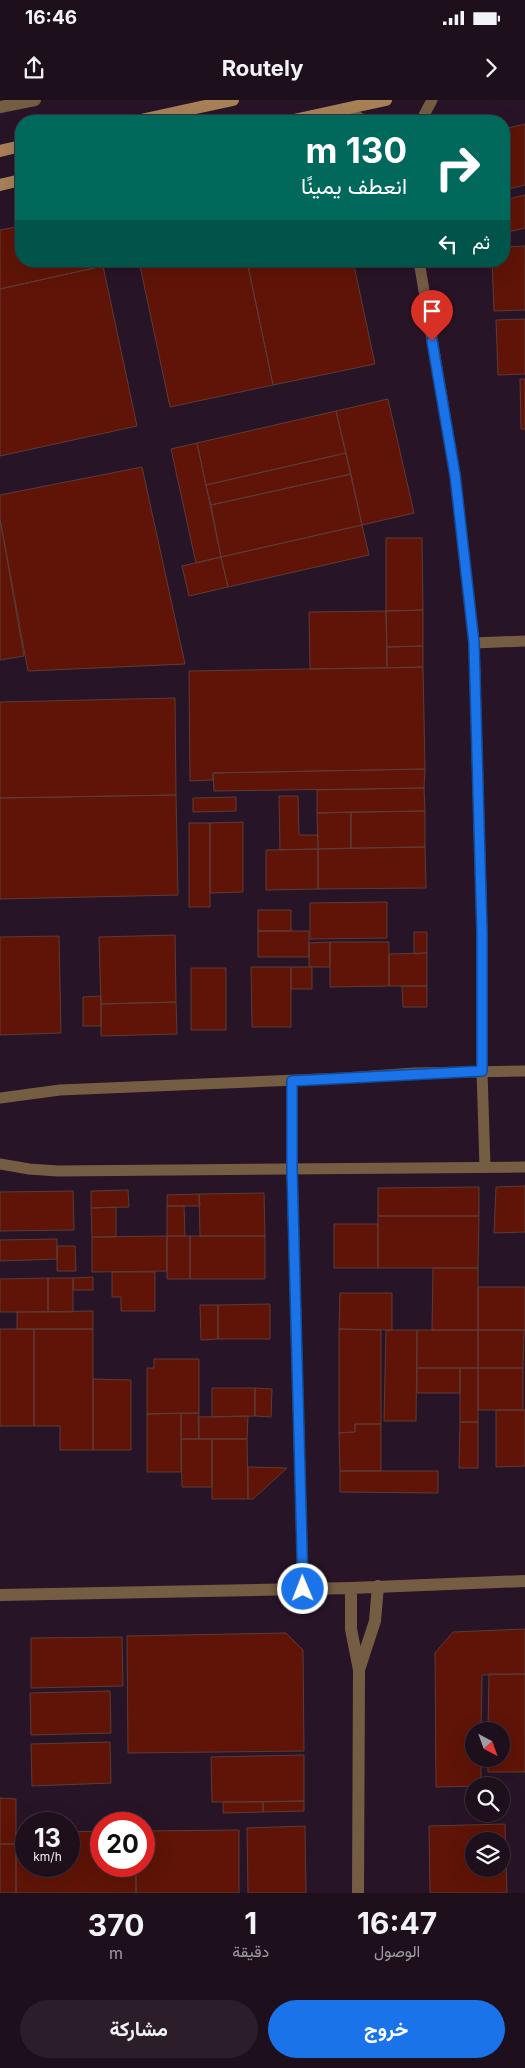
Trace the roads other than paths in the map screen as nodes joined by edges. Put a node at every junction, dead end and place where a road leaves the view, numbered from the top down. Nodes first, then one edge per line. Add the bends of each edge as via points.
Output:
1 (34, 100) edge
2 (233, 100) edge
3 (386, 100) edge
4 (432, 100) edge
5 (0, 108) edge
6 (344, 109) junction
7 (164, 115) edge
8 (316, 115) edge
9 (354, 115) edge
10 (424, 115) edge
11 (15, 147) edge
12 (0, 151) edge
13 (15, 181) edge
14 (0, 185) edge
15 (420, 267) edge
16 (525, 641) edge
17 (474, 643) junction
18 (482, 1071) junction
19 (525, 1071) edge
20 (292, 1081) junction
21 (0, 1098) edge
22 (0, 1164) edge
23 (486, 1167) junction
24 (525, 1167) edge
25 (292, 1169) junction
26 (525, 1581) edge
27 (378, 1586) junction
28 (351, 1588) junction
29 (303, 1589) junction
30 (0, 1595) edge
31 (359, 1670) junction
32 (358, 1893) edge

1 - 5 street
2 - 7 main road
3 - 6 main road
4 - 10 lane
6 - 8 main road
6 - 9 lane
11 - 12 main road
13 - 14 main road
15 - 17 lane via 455,475
16 - 17 lane
17 - 18 lane via 482,923
18 - 19 lane
18 - 20 lane
18 - 23 lane
20 - 21 lane via 60,1090
20 - 25 lane
22 - 25 lane via 58,1171
23 - 24 lane
23 - 25 lane
25 - 29 lane
26 - 27 street
27 - 28 street
27 - 31 street via 375,1621
28 - 29 street
28 - 31 street via 351,1629
29 - 30 street
31 - 32 street

